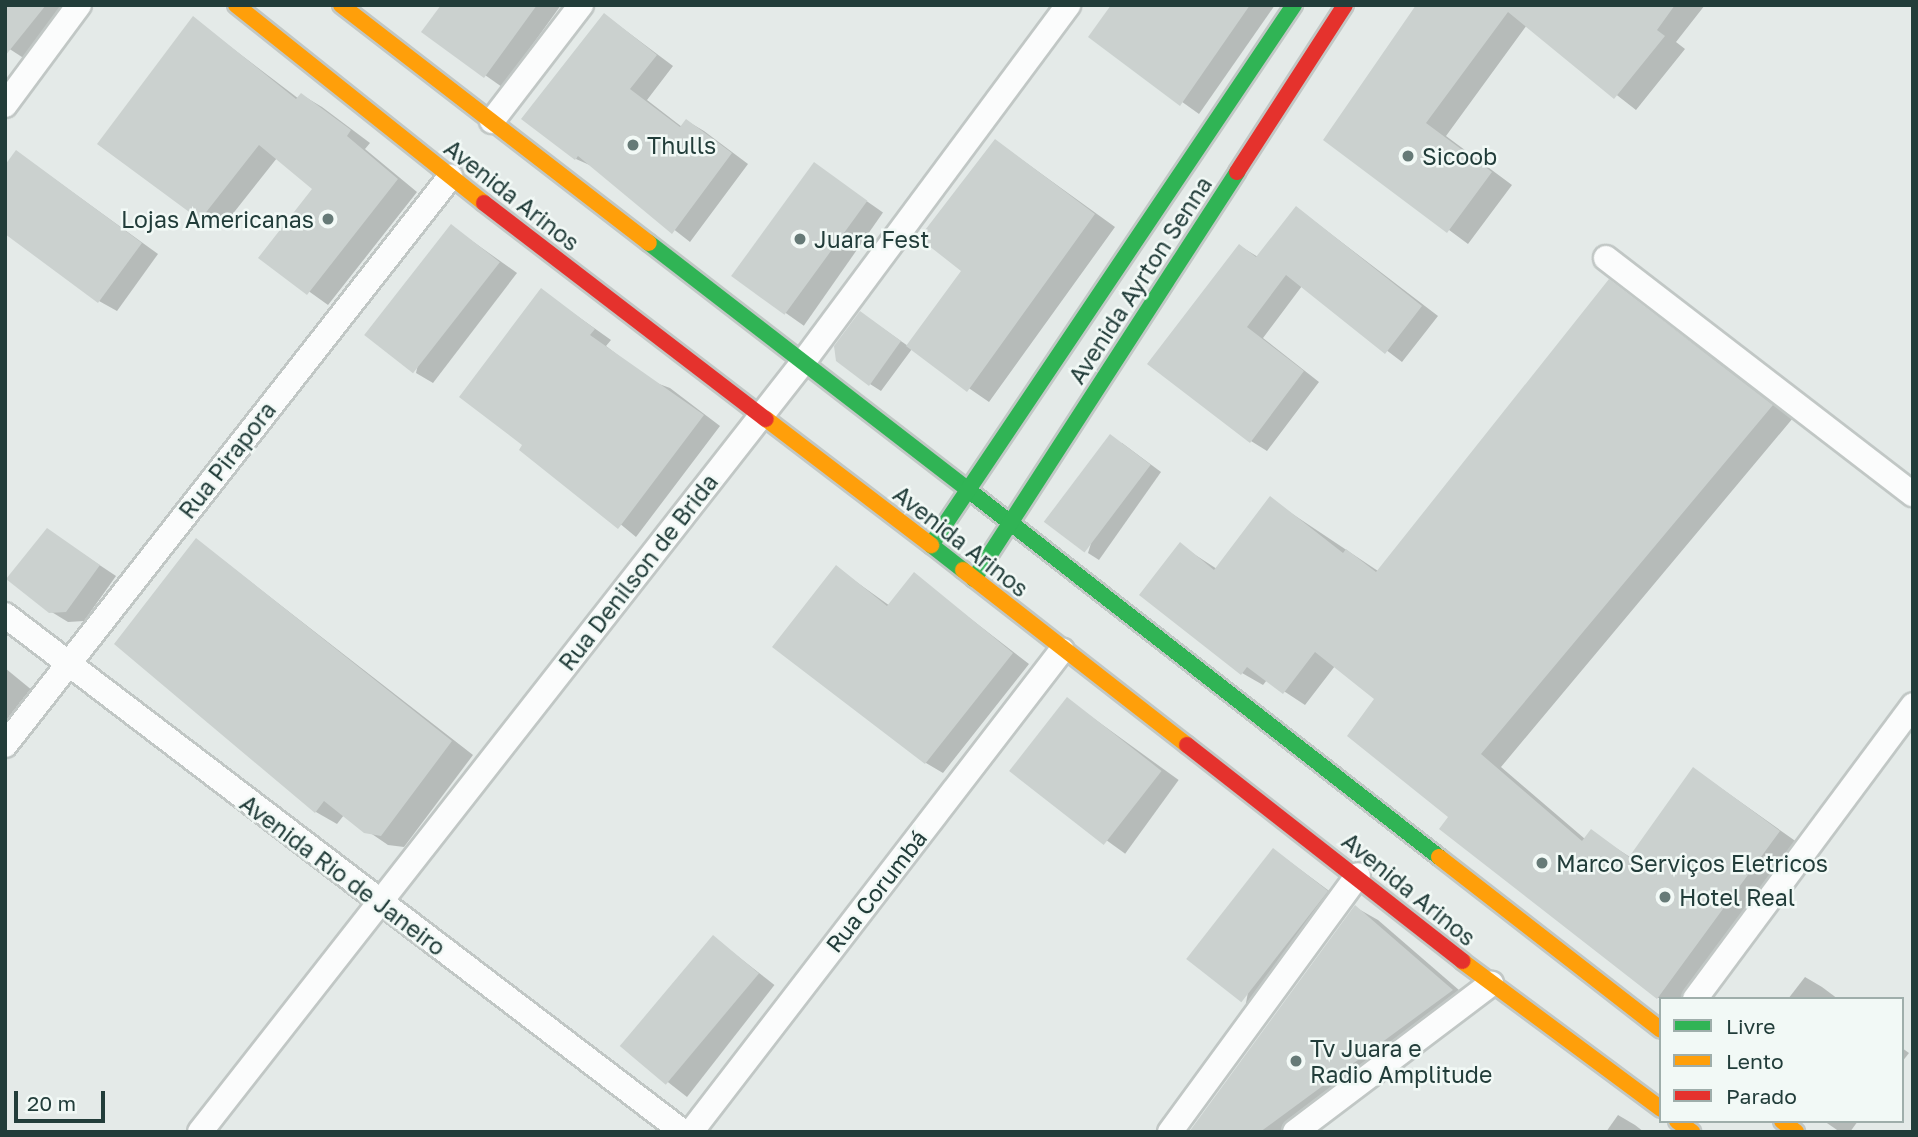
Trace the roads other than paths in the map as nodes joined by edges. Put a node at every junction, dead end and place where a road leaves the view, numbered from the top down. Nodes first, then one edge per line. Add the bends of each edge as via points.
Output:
1 (79, 5) edge
2 (236, 5) edge
3 (341, 5) edge
4 (581, 5) edge
5 (1068, 5) edge
6 (1294, 5) edge
7 (1345, 5) edge
8 (5, 105) edge
9 (492, 121) junction
10 (450, 177) junction
11 (1606, 258) dead end
12 (1112, 275) junction
13 (1142, 297) junction
14 (804, 361) junction
15 (761, 417) junction
16 (967, 489) junction
17 (1913, 494) edge
18 (1010, 522) junction
19 (931, 545) junction
20 (974, 579) junction
21 (5, 615) edge
22 (1062, 650) junction
23 (68, 663) junction
24 (1913, 705) edge
25 (5, 745) edge
26 (1358, 875) junction
27 (376, 901) junction
28 (1491, 984) junction
29 (1696, 997) edge
30 (1659, 1028) edge
31 (1659, 1108) edge
32 (200, 1132) edge
33 (683, 1132) edge
34 (691, 1132) edge
35 (1170, 1132) edge
36 (1296, 1132) edge

1 - 8 street
2 - 10 main road, Avenida Arinos
3 - 9 main road, Avenida Arinos
4 - 9 street
5 - 14 street, Rua Denilson de Brida
6 - 12 main road, Avenida Ayrton Senna
7 - 13 main road, Avenida Ayrton Senna
9 - 14 main road, Avenida Arinos
10 - 15 main road, Avenida Arinos
10 - 23 street, Rua Pirapora
11 - 17 street
12 - 13 main road
12 - 16 main road, Avenida Ayrton Senna
13 - 18 main road, Avenida Ayrton Senna
14 - 15 street, Rua Denilson de Brida
14 - 16 main road, Avenida Arinos
15 - 19 main road, Avenida Arinos
15 - 27 street, Rua Denilson de Brida
16 - 18 main road, Avenida Arinos
16 - 19 main road, Avenida Ayrton Senna
18 - 20 main road, Avenida Ayrton Senna
18 - 30 main road, Avenida Arinos
19 - 20 main road, Avenida Arinos
20 - 22 main road, Avenida Arinos
21 - 23 street, Avenida Rio de Janeiro
22 - 26 main road, Avenida Arinos
22 - 34 street, Rua Corumbá
23 - 25 street, Rua Pirapora
23 - 27 street, Avenida Rio de Janeiro
24 - 29 street
26 - 28 main road, Avenida Arinos
26 - 35 street
27 - 32 street, Rua Denilson de Brida
27 - 33 street, Avenida Rio de Janeiro
28 - 31 main road, Avenida Arinos
28 - 36 street

